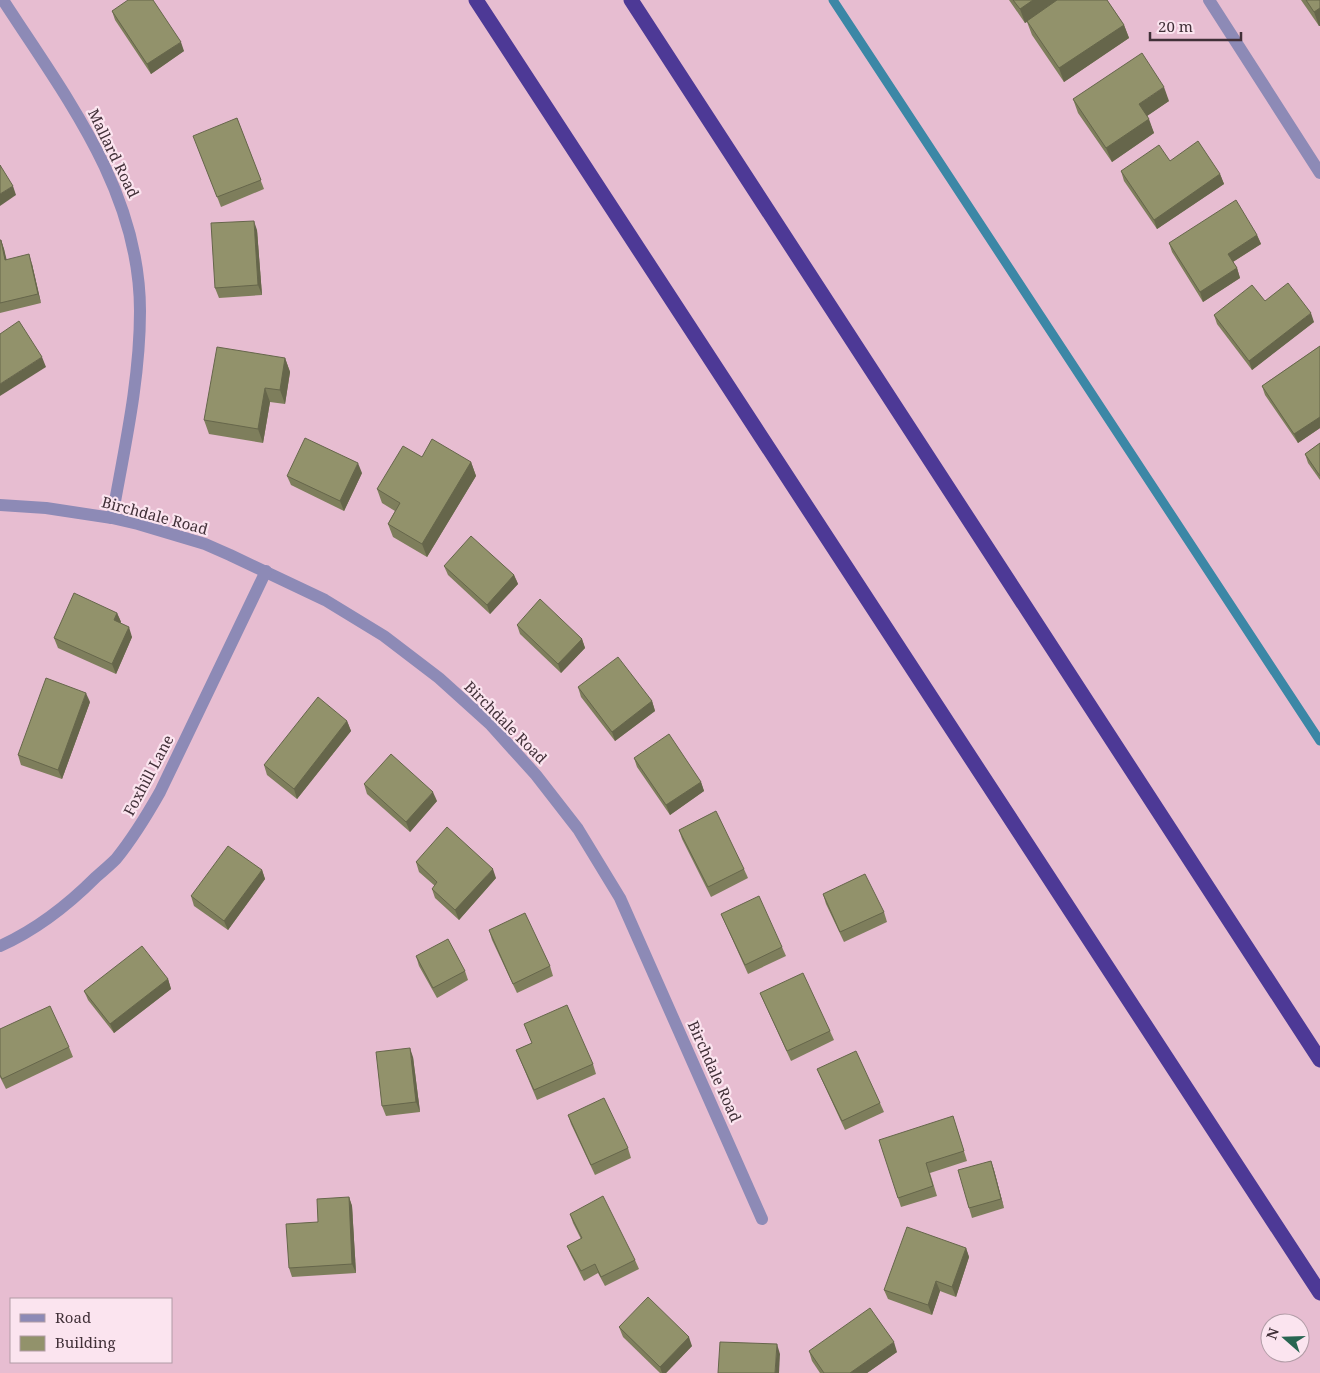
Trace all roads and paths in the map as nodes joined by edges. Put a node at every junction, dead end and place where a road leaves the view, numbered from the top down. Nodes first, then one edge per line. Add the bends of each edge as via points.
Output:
1 (2, 0) edge
2 (476, 0) edge
3 (631, 0) edge
4 (1209, 0) edge
5 (1320, 173) edge
6 (0, 505) edge
7 (112, 518) junction
8 (266, 571) junction
9 (0, 946) edge
10 (1320, 1060) edge
11 (762, 1219) dead end
12 (1320, 1293) edge

1 - 7 street, Mallard Road via 75,110 107,169 123,211 136,266 140,310 136,378
2 - 12 highway
3 - 10 highway
4 - 5 street
6 - 7 street, Birchdale Road
7 - 8 street, Birchdale Road via 205,544
8 - 9 street, Foxhill Lane via 160,792 140,826 114,860 83,890 42,922
8 - 11 street, Birchdale Road via 326,600 384,636 439,678 490,724 536,775 572,822 620,898

